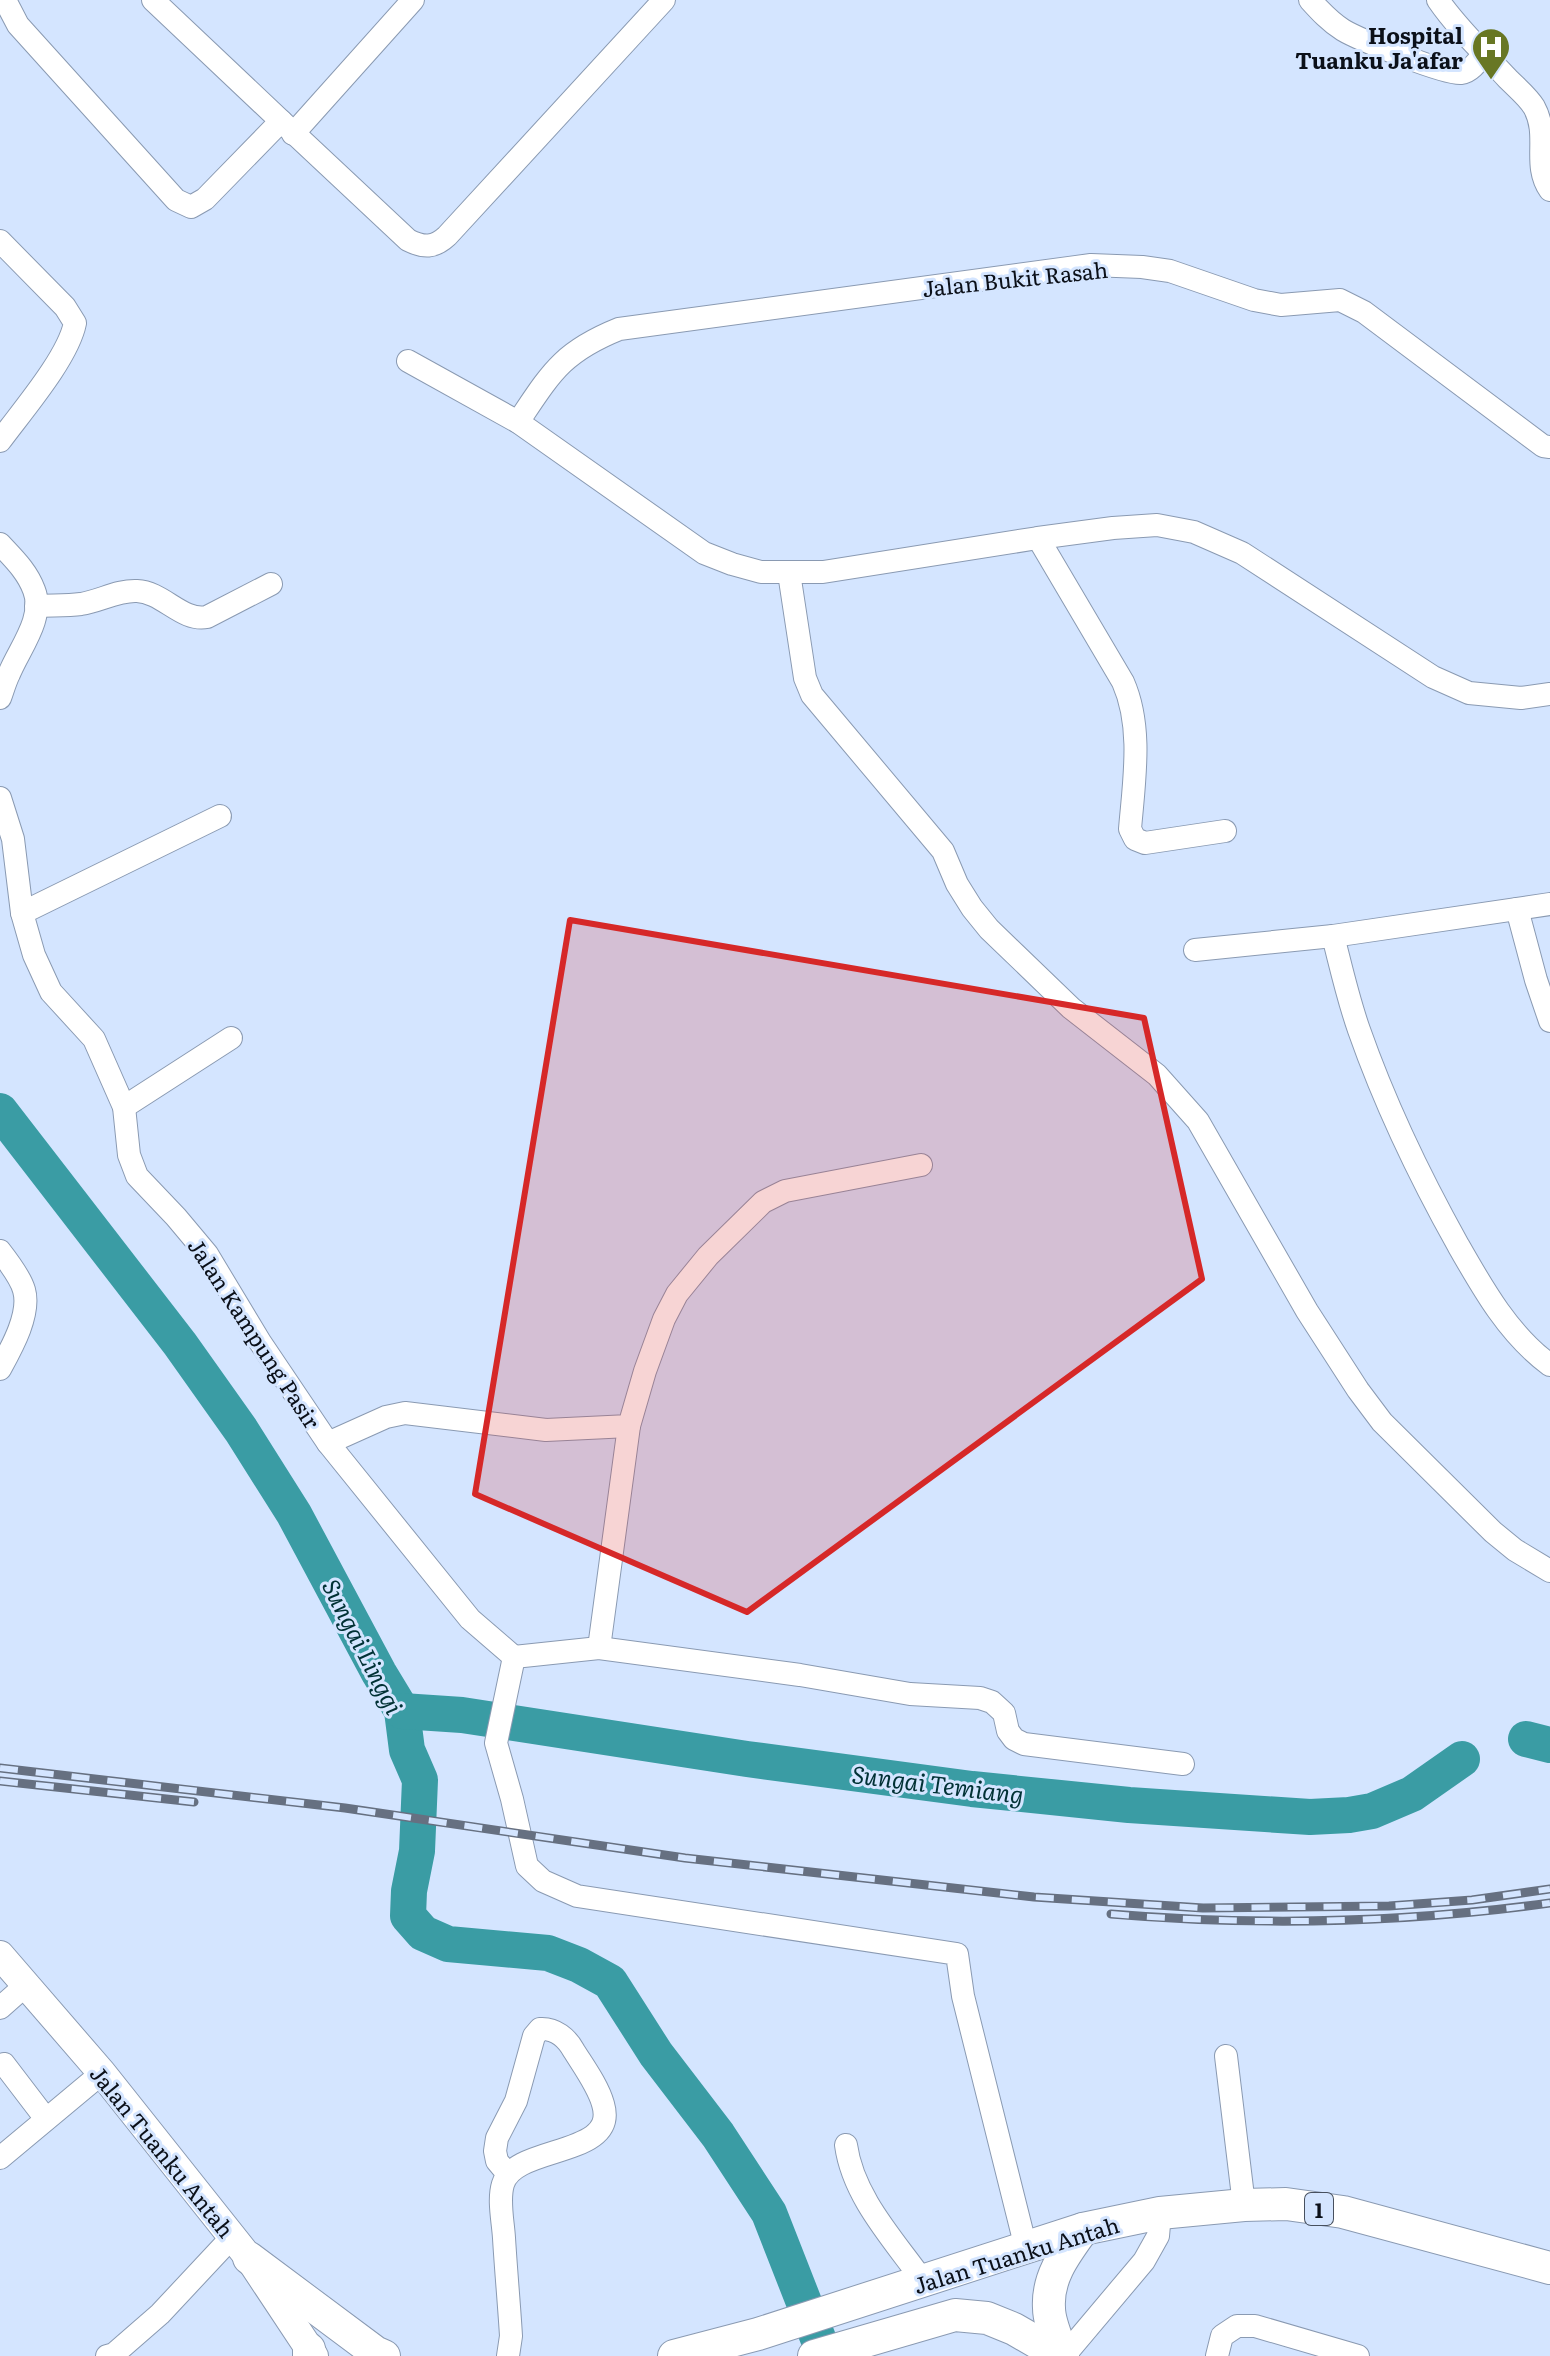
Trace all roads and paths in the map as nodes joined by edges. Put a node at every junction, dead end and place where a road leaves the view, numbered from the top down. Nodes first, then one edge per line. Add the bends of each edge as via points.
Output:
1 (5, 0) edge
2 (153, 0) edge
3 (413, 0) edge
4 (664, 0) edge
5 (1310, 0) edge
6 (1438, 0) edge
7 (1484, 53) junction
8 (1541, 98) edge
9 (287, 128) junction
10 (1550, 190) edge
11 (0, 241) edge
12 (408, 361) dead end
13 (518, 422) junction
14 (0, 441) edge
15 (1550, 447) edge
16 (1038, 538) junction
17 (0, 544) edge
18 (789, 573) junction
19 (271, 584) dead end
20 (36, 606) junction
21 (1550, 694) edge
22 (0, 698) edge
23 (0, 798) edge
24 (220, 816) dead end
25 (1225, 831) dead end
26 (1550, 904) edge
27 (1517, 909) junction
28 (22, 913) junction
29 (1333, 936) junction
30 (1195, 950) dead end
31 (1550, 1021) edge
32 (231, 1038) dead end
33 (124, 1107) junction
34 (921, 1165) dead end
35 (0, 1251) edge
36 (1550, 1365) edge
37 (0, 1369) edge
38 (629, 1426) junction
39 (328, 1443) junction
40 (1550, 1571) edge
41 (599, 1648) junction
42 (514, 1657) junction
43 (1183, 1764) dead end
44 (0, 1955) edge
45 (26, 1985) junction
46 (0, 2008) edge
47 (1226, 2056) dead end
48 (4, 2064) dead end
49 (102, 2073) junction
50 (46, 2119) junction
51 (846, 2145) dead end
52 (0, 2158) edge
53 (507, 2173) junction
54 (1244, 2205) junction
55 (1160, 2213) junction
56 (1083, 2229) junction
57 (240, 2248) junction
58 (1026, 2248) junction
59 (1550, 2268) edge
60 (913, 2284) junction
61 (310, 2354) edge
62 (107, 2356) edge
63 (384, 2356) edge
64 (508, 2356) edge
65 (674, 2356) edge
66 (814, 2356) edge
67 (1063, 2356) edge
68 (1217, 2356) edge
69 (1358, 2356) edge

1 - 9 street via 18,25 183,205 191,207 205,199
2 - 9 street
3 - 9 street
4 - 9 street via 447,236 428,247 408,240
5 - 7 street via 1355,36 1457,74
6 - 7 street
7 - 8 street
8 - 10 street via 1542,178
11 - 14 street via 75,323 63,352
12 - 13 street
13 - 15 street, Jalan Bukit Rasah via 570,354 619,329 1091,265 1170,271 1281,305 1340,300
13 - 18 street via 704,553 761,572
16 - 18 street
16 - 21 street via 1157,525 1194,532 1242,553 1433,677 1469,693 1521,698
16 - 25 street via 1131,700 1132,835 1145,843
17 - 20 street via 24,570
18 - 40 street via 812,695 943,851 972,908 1048,988 1179,1098 1374,1411 1493,1532
19 - 20 street via 200,619 155,594 137,591 81,604
20 - 22 street
23 - 28 street, Jalan Kampung Pasir via 13,839
24 - 28 street
26 - 27 street
27 - 29 street
27 - 31 street
28 - 33 street, Jalan Kampung Pasir via 51,992 94,1039
29 - 30 street
29 - 36 street via 1368,1054 1439,1211 1490,1302
32 - 33 street
33 - 39 street, Jalan Kampung Pasir via 137,1176 207,1254
34 - 38 street via 785,1191 763,1202 677,1294
35 - 37 street via 24,1291 15,1344
38 - 39 street via 546,1430 405,1413
38 - 41 street
39 - 42 street, Jalan Kampung Pasir via 470,1619
41 - 42 street
41 - 43 street via 910,1694 980,1698 1004,1713 1008,1731 1024,1744
42 - 58 street via 496,1743 527,1866 543,1881 577,1896 957,1954
44 - 45 main road, Jalan Tuanku Antah
45 - 46 street
45 - 49 main road, Jalan Tuanku Antah
47 - 54 street
48 - 50 street
49 - 50 street
49 - 57 main road, Jalan Tuanku Antah
50 - 52 street
51 - 60 street via 867,2202
53 - 53 street via 583,2143 604,2117 599,2095 570,2043 548,2028 534,2036 516,2101 497,2138 497,2161
53 - 64 street via 501,2197
54 - 55 highway, Jalan Tuanku Antah / 1
54 - 59 highway, Jalan Tuanku Antah / 1 via 1343,2212
55 - 56 highway, Jalan Tuanku Antah / 1
55 - 67 street via 1158,2236 1144,2261
56 - 58 highway, Jalan Tuanku Antah / 1
56 - 67 highway via 1050,2282 1048,2310
57 - 61 main road, Jalan Tuanku Antah
57 - 62 street
57 - 63 highway
58 - 60 highway, Jalan Tuanku Antah / 1
60 - 65 highway, Jalan Tuanku Antah / 1
66 - 67 highway, Jalan Tuanku Antah via 955,2315 987,2318
68 - 69 street via 1222,2336 1237,2326 1255,2326

